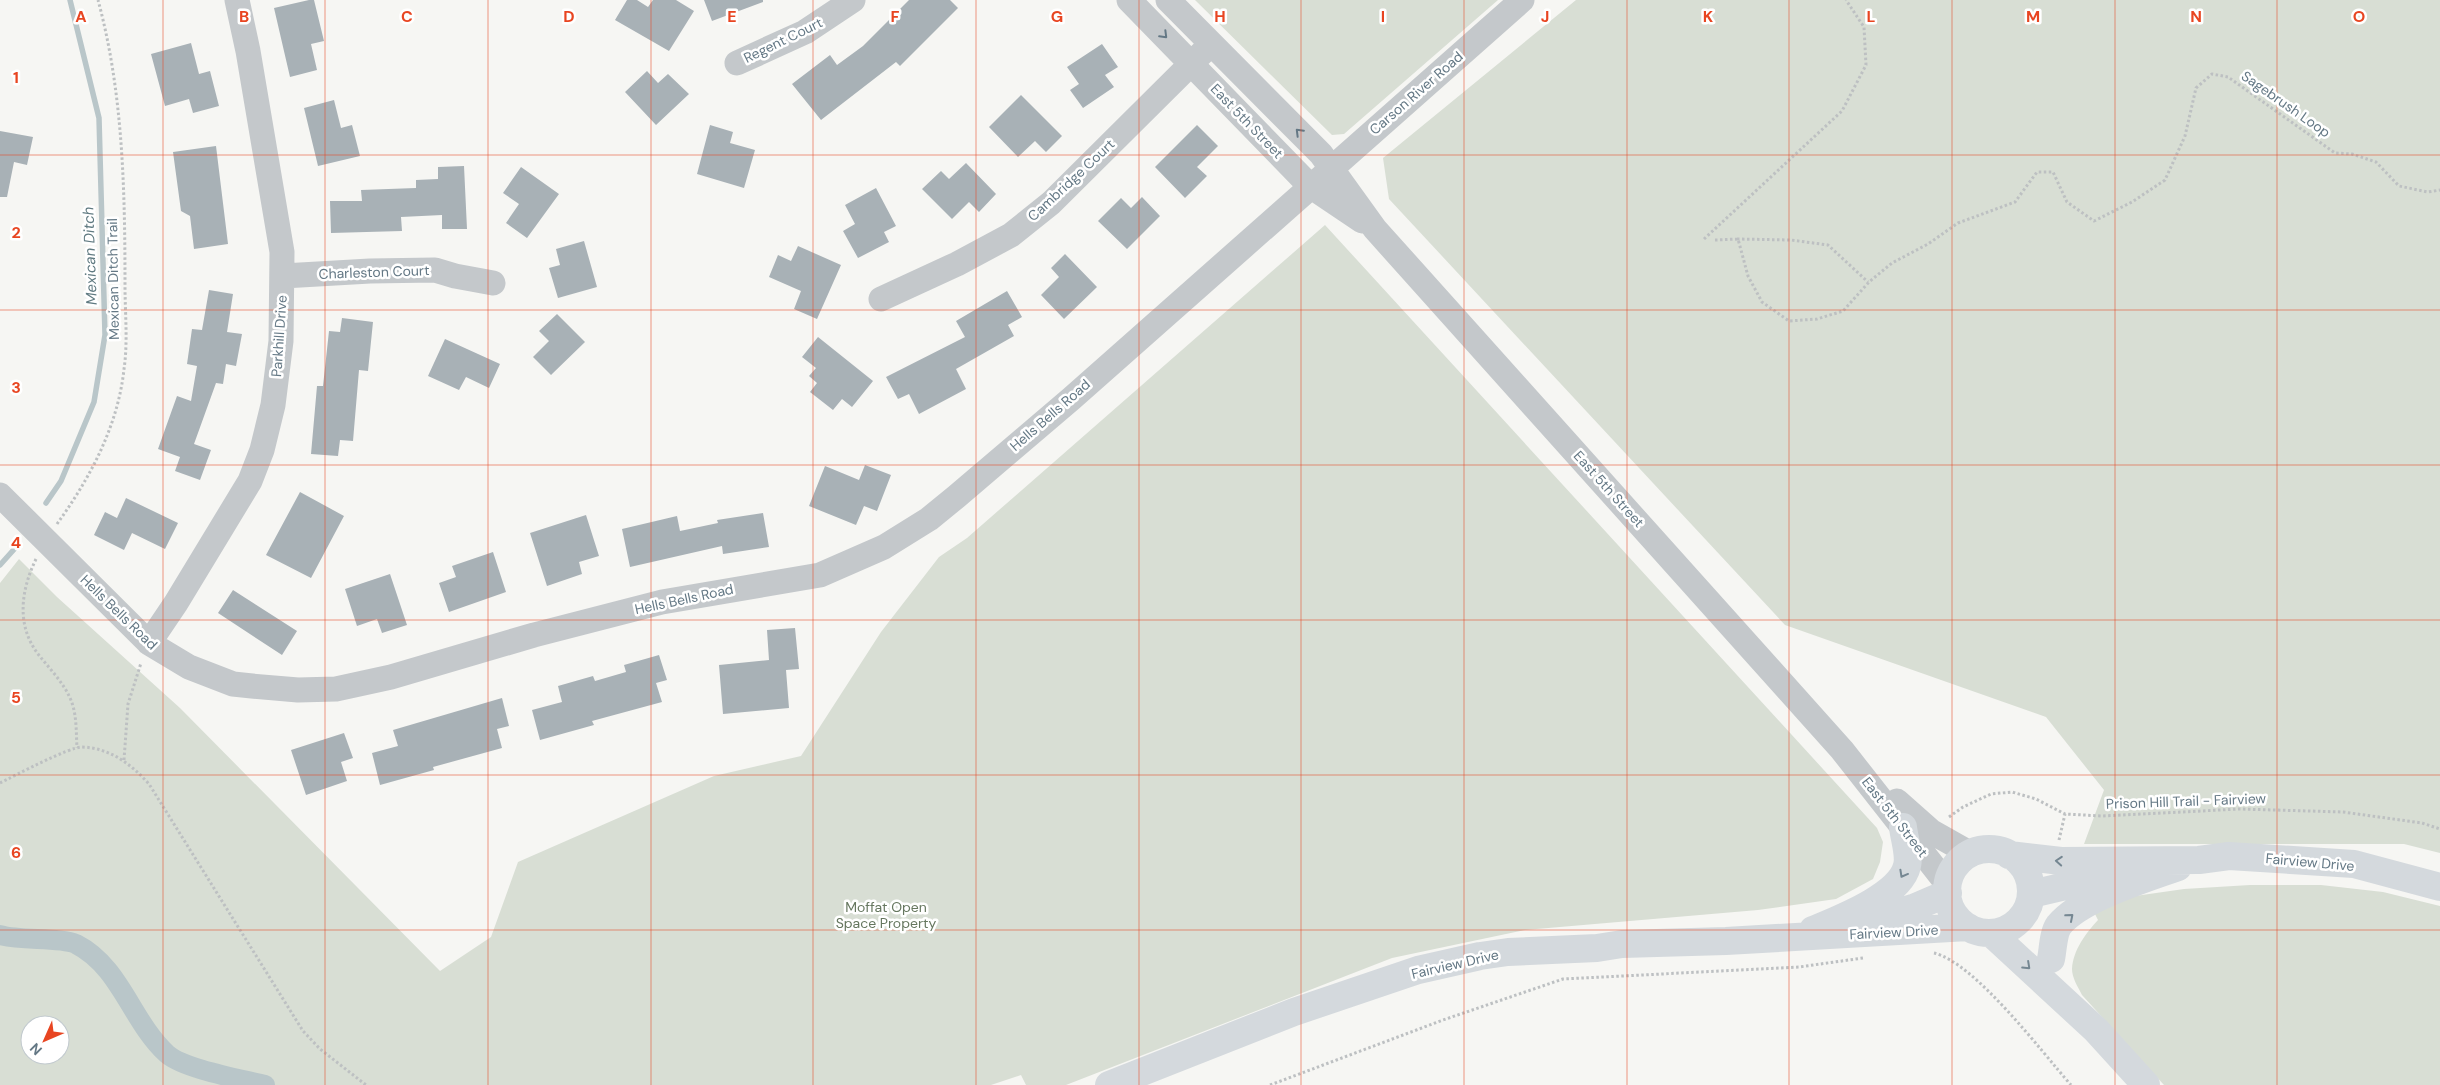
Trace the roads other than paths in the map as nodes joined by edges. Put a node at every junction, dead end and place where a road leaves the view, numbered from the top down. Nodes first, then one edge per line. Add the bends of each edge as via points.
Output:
1 (237, 0) edge
2 (853, 0) edge
3 (1129, 0) edge
4 (1168, 0) edge
5 (1522, 0) edge
6 (1211, 44) junction
7 (737, 63) dead end
8 (1192, 63) junction
9 (1331, 168) junction
10 (1310, 186) junction
11 (1375, 230) junction
12 (283, 276) junction
13 (493, 284) dead end
14 (881, 299) dead end
15 (0, 495) edge
16 (149, 643) junction
17 (1842, 750) junction
18 (1903, 827) junction
19 (1971, 854) junction
20 (2009, 855) junction
21 (2188, 860) junction
22 (2440, 886) edge
23 (1948, 889) junction
24 (2029, 901) junction
25 (1979, 930) junction
26 (1807, 937) junction
27 (2051, 959) junction
28 (2096, 1030) junction
29 (1110, 1085) edge
30 (2146, 1085) edge

1 - 12 street, Parkhill Drive via 271,181
2 - 7 street, Regent Court via 805,32
3 -> 8 street, East 5th Street
4 - 6 street, East 5th Street
5 - 9 street, Carson River Road
6 - 8 street, Cambridge Court
9 -> 6 street, East 5th Street via 1321,154
8 - 10 street, East 5th Street
8 - 14 street, Cambridge Court via 1051,203 1011,235
9 - 10 street, Carson River Road
9 - 11 street, East 5th Street
10 - 11 street, East 5th Street
10 - 16 street, Hells Bells Road via 1071,399 929,519 884,547 841,567 820,575 662,602 391,677 336,689 298,690 233,684 189,667
11 - 17 street, East 5th Street
12 - 13 street, Charleston Court via 370,270 434,270
12 - 16 street, Parkhill Drive via 281,341 273,405 262,450 250,481
15 - 16 street, Hells Bells Road
17 - 18 street, East 5th Street
17 - 19 street, East 5th Street via 1932,832
18 - 23 street, East 5th Street
18 -> 26 main road via 1908,866 1897,884 1859,911
19 - 20 main road via 1986,850
19 - 23 main road via 1954,869
21 -> 20 main road, Fairview Drive via 2061,861
20 - 24 main road via 2026,871
21 - 22 main road, Fairview Drive via 2229,856 2354,864
21 - 24 main road, Fairview Drive
27 -> 21 main road via 2058,926 2079,908
23 - 25 main road via 1956,916
23 - 26 main road, Fairview Drive via 1913,908
24 - 25 main road via 2014,926
24 - 27 main road via 2034,933
25 - 26 main road, Fairview Drive
25 -> 28 main road
26 - 29 main road, Fairview Drive via 1622,944 1480,956 1418,970 1294,1012
27 - 28 main road
28 - 30 main road

